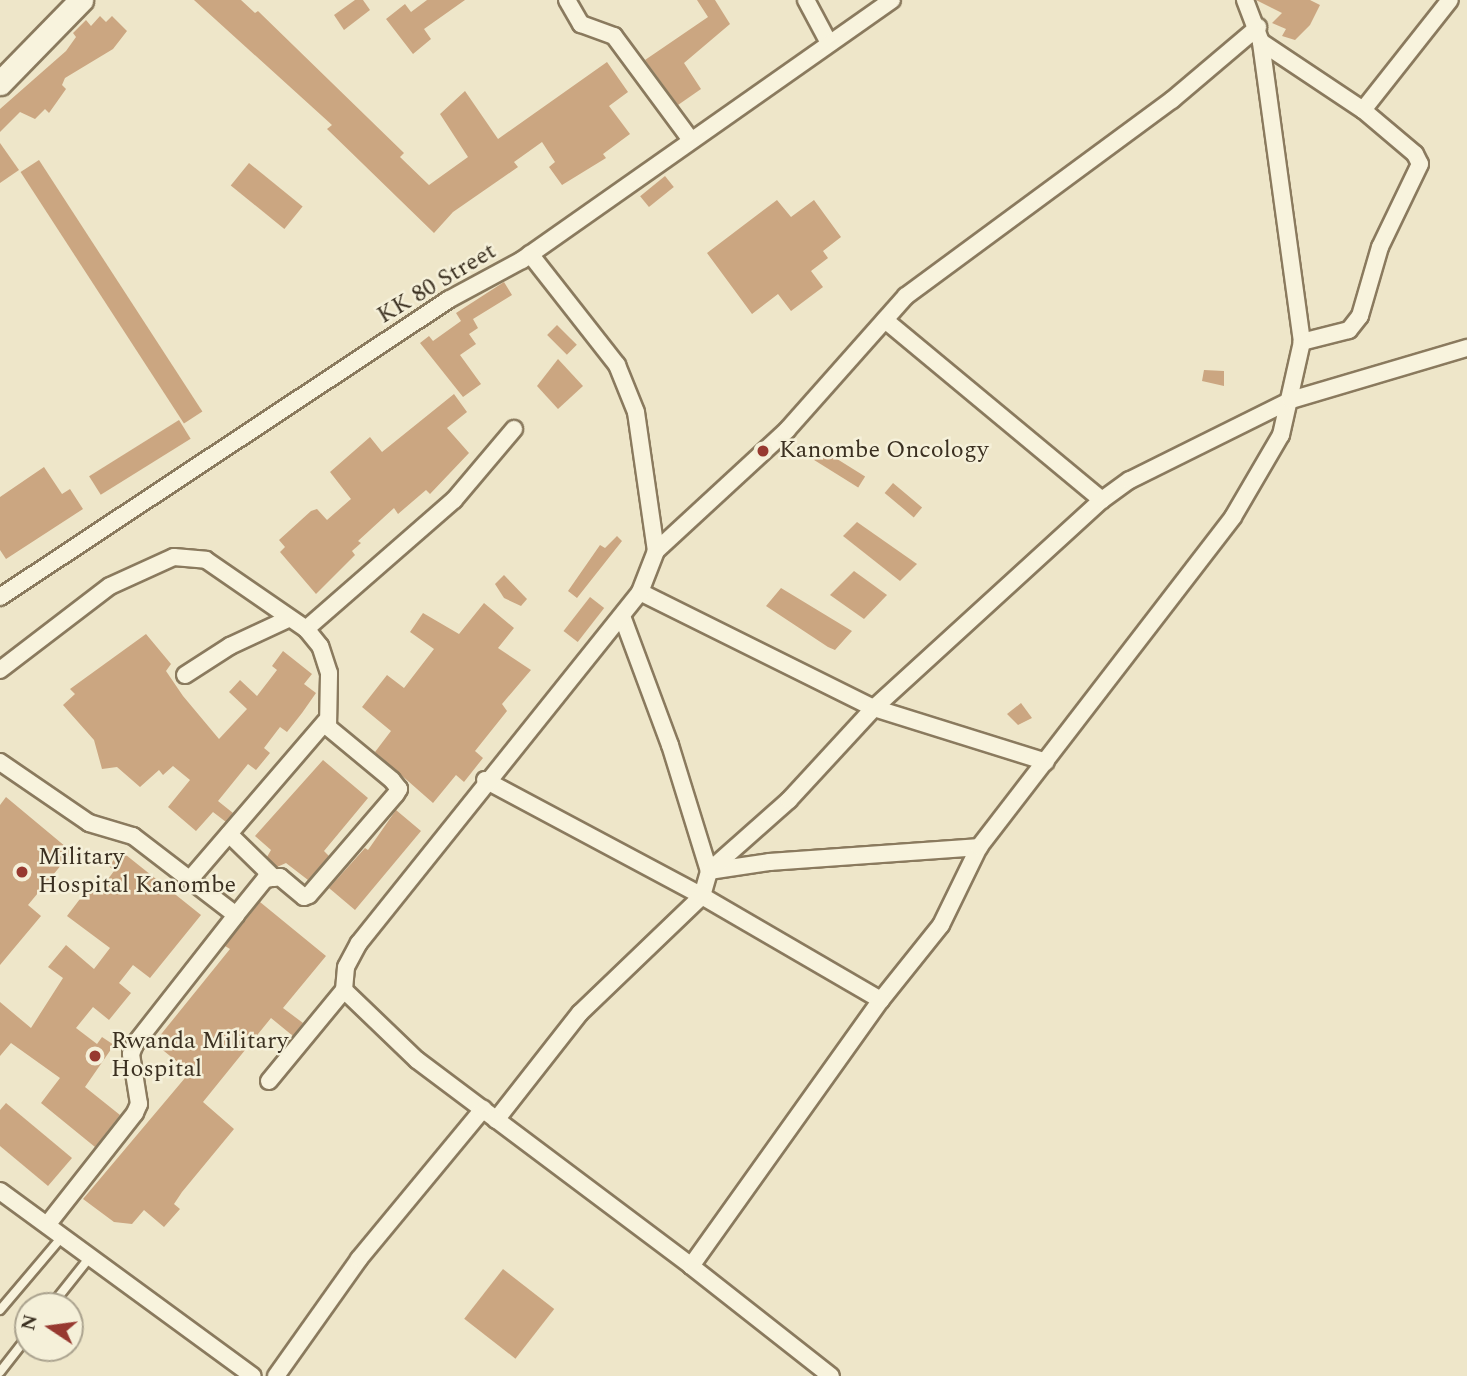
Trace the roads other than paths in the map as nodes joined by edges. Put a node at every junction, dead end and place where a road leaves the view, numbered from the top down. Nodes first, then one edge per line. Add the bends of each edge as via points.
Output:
1 (81, 0) edge
2 (567, 0) edge
3 (806, 0) edge
4 (892, 0) edge
5 (1245, 0) edge
6 (1450, 0) edge
7 (1259, 34) junction
8 (829, 43) junction
9 (0, 83) edge
10 (1363, 110) junction
11 (691, 140) junction
12 (530, 254) junction
13 (885, 320) junction
14 (1302, 342) junction
15 (1467, 348) edge
16 (1291, 400) junction
17 (514, 429) dead end
18 (1102, 500) junction
19 (656, 551) junction
20 (640, 592) junction
21 (0, 597) edge
22 (622, 615) junction
23 (288, 619) junction
24 (306, 629) junction
25 (0, 670) edge
26 (185, 675) dead end
27 (874, 708) junction
28 (325, 722) junction
29 (0, 762) edge
30 (1046, 762) junction
31 (485, 780) junction
32 (229, 834) junction
33 (979, 847) junction
34 (709, 871) junction
35 (191, 878) junction
36 (274, 878) junction
37 (702, 896) junction
38 (236, 915) junction
39 (344, 989) junction
40 (881, 1000) junction
41 (269, 1081) dead end
42 (489, 1114) junction
43 (0, 1191) edge
44 (47, 1225) junction
45 (62, 1237) junction
46 (91, 1254) junction
47 (691, 1266) junction
48 (62, 1292) edge
49 (0, 1310) edge
50 (14, 1354) edge
51 (0, 1372) edge
52 (253, 1376) edge
53 (276, 1376) edge
54 (831, 1376) edge

1 - 9 street
2 - 11 street via 581,24 614,36
3 - 8 street
4 - 8 street, KK 80 Street
5 - 7 street
6 - 10 street
7 - 10 street
7 - 13 street via 1055,189 939,267
7 - 14 street
8 - 11 street, KK 80 Street
10 - 14 street via 1415,154 1420,164 1418,176 1385,234 1360,316 1349,330
11 - 12 street, KK 80 Street
12 - 19 street via 617,365 636,412
12 - 21 street, KK 80 Street via 448,300
13 - 18 street
13 - 19 street via 787,430
14 - 16 street
15 - 16 street
16 - 18 street via 1130,480
16 - 30 street via 1267,466 1233,517
17 - 24 street via 454,500
18 - 27 street
19 - 20 street
20 - 22 street
20 - 27 street
22 - 31 street
22 - 34 street via 670,745
23 - 24 street
23 - 25 street via 206,560 174,557 110,586
23 - 26 street via 230,646
24 - 28 street via 320,646 329,673
27 - 30 street
27 - 34 street via 789,800
28 - 32 street
28 - 36 street via 399,789 309,895 304,897 281,877
29 - 35 street via 47,798 89,823 133,836
30 - 33 street
31 - 37 street
31 - 39 street via 359,943 345,967
32 - 35 street
32 - 36 street
33 - 34 street via 770,862
33 - 40 street via 941,925
34 - 37 street
35 - 38 street
36 - 38 street via 265,879
37 - 40 street
37 - 42 street via 580,1013
38 - 44 street via 135,1044 131,1054 139,1104 135,1113
39 - 41 street
39 - 42 street via 417,1060
40 - 47 street
42 - 47 street
42 - 53 street via 359,1259
43 - 44 street
44 - 45 street
45 - 46 street
45 - 49 lane
46 - 48 lane
46 - 52 street
47 - 54 street
50 - 51 lane

